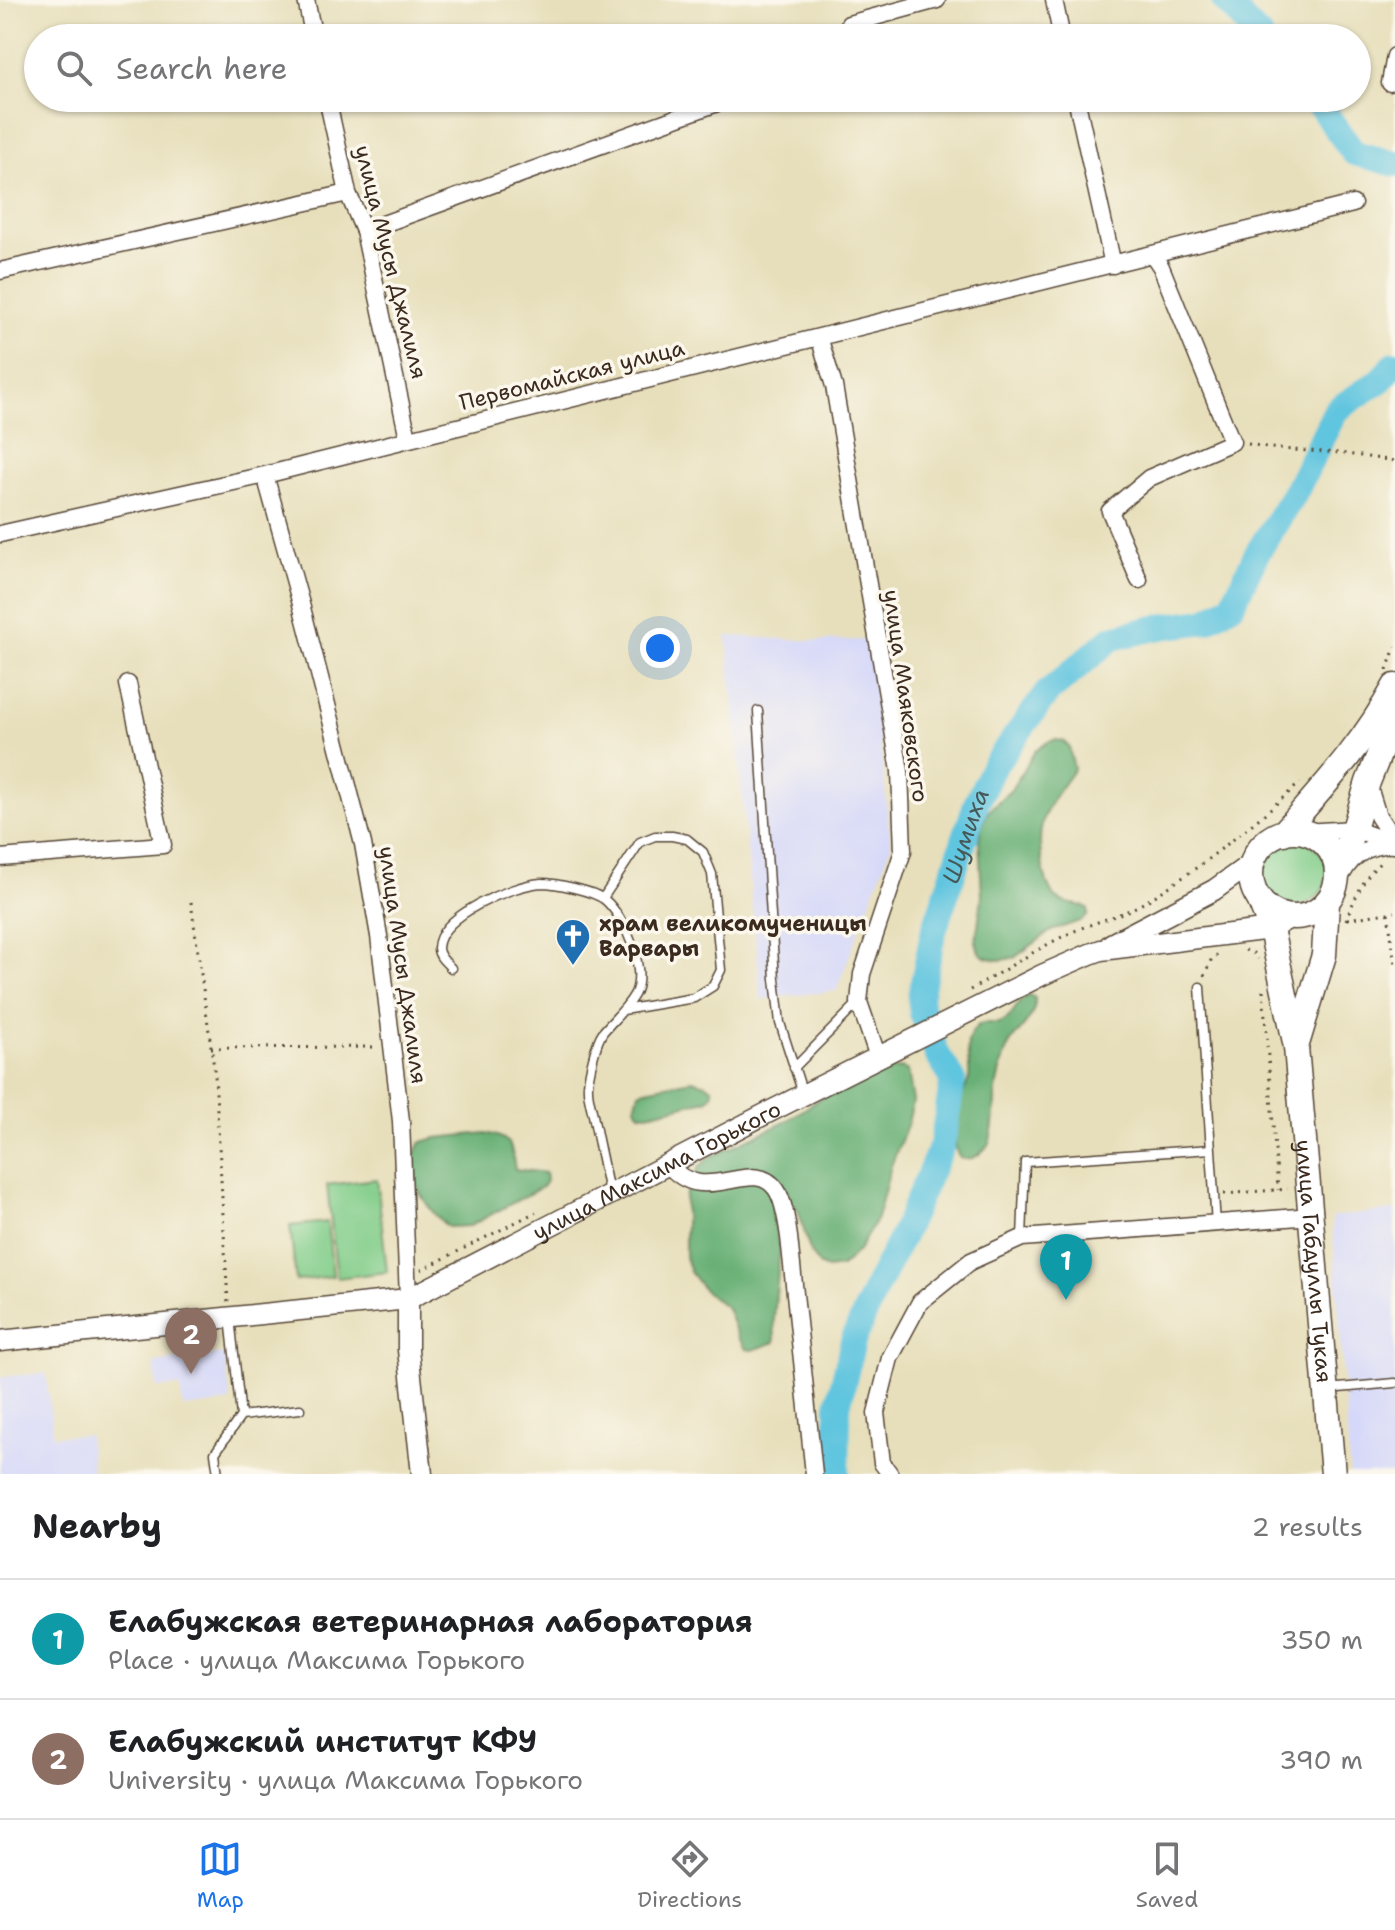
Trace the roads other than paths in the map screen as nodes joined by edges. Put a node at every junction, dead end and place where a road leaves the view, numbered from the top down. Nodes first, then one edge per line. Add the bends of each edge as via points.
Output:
1 (306, 0) edge
2 (937, 0) edge
3 (1054, 0) edge
4 (311, 24) edge
5 (849, 24) edge
6 (1059, 24) edge
7 (1395, 56) edge
8 (1390, 83) dead end
9 (330, 112) edge
10 (692, 112) edge
11 (1079, 112) edge
12 (348, 193) junction
13 (1353, 204) dead end
14 (364, 231) junction
15 (1153, 255) junction
16 (1113, 265) junction
17 (0, 271) edge
18 (819, 337) junction
19 (408, 438) junction
20 (265, 475) junction
21 (0, 534) edge
22 (1139, 580) dead end
23 (1389, 682) edge
24 (128, 684) dead end
25 (758, 711) dead end
26 (1395, 715) edge
27 (1368, 782) junction
28 (1354, 829) junction
29 (1293, 833) junction
30 (1394, 847) edge
31 (0, 858) edge
32 (1253, 862) junction
33 (1334, 885) junction
34 (603, 898) junction
35 (1281, 923) junction
36 (1101, 950) junction
37 (451, 968) dead end
38 (1200, 987) road end
39 (859, 1002) junction
40 (623, 1010) junction
41 (1296, 1047) junction
42 (878, 1057) junction
43 (794, 1068) junction
44 (803, 1095) junction
45 (1211, 1149) junction
46 (668, 1164) junction
47 (609, 1195) junction
48 (1312, 1216) junction
49 (1216, 1224) junction
50 (1022, 1238) junction
51 (408, 1299) junction
52 (230, 1317) junction
53 (0, 1341) edge
54 (1395, 1383) edge
55 (1326, 1389) junction
56 (300, 1409) dead end
57 (241, 1416) junction
58 (886, 1469) edge
59 (218, 1474) edge
60 (422, 1474) edge
61 (814, 1474) edge
62 (1333, 1474) edge

1 - 4 street
2 - 5 street
3 - 6 street
7 - 8 street
9 - 12 street, улица Мусы Джалиля
10 - 14 street
11 - 16 street
12 - 14 street, улица Мусы Джалиля
12 - 17 street
13 - 15 street, Первомайская улица
14 - 19 street, улица Мусы Джалиля
15 - 16 street, Первомайская улица
15 - 22 street via 1232,442 1149,478 1110,511
16 - 18 street, Первомайская улица
18 - 19 street, Первомайская улица
18 - 39 street, улица Маяковского via 834,386 900,771 903,851 862,974
19 - 20 street, Первомайская улица
20 - 21 street, Первомайская улица
20 - 51 street, улица Мусы Джалиля via 363,844 379,936 401,1121
23 - 29 main road via 1375,722
24 - 31 street via 163,845
25 - 43 lane via 775,979 780,1023
26 - 27 main road
27 - 28 main road
27 - 30 street
28 - 29 street
28 - 30 street
28 - 33 main road
29 - 32 main road via 1270,839
29 - 33 main road via 1316,837 1326,845 1333,856
30 - 33 street via 1360,853
32 - 35 main road via 1252,881 1259,899
32 - 36 street via 1214,890
33 - 35 main road, улица Максима Горького via 1317,911
33 - 41 main road, улица Габдуллы Тукая via 1324,955
34 - 37 lane via 540,883 479,903 442,934 440,957
34 - 40 lane via 631,939 639,974 636,992
34 - 40 lane via 640,842 655,836 687,839 703,852 712,874 721,970 713,986 694,998
35 - 36 street, улица Максима Горького
35 - 41 main road, улица Габдуллы Тукая
36 - 42 street, улица Максима Горького
38 - 45 lane
39 - 42 street, улица Маяковского
39 - 43 lane
40 - 47 lane via 600,1036 587,1087
41 - 48 main road, улица Габдуллы Тукая
42 - 44 street, улица Максима Горького
43 - 44 lane
44 - 46 street, улица Максима Горького
45 - 49 lane
45 - 50 lane via 1025,1162
46 - 47 street, улица Максима Горького
46 - 61 street via 697,1184 752,1177 776,1189 789,1237
47 - 51 street, улица Максима Горького
48 - 49 street
48 - 55 main road, улица Габдуллы Тукая
49 - 50 street
50 - 58 street via 971,1261 920,1302 890,1358 876,1413
51 - 52 street, улица Максима Горького
51 - 60 street, улица Мусы Джалиля via 408,1350
52 - 53 street, улица Максима Горького
52 - 57 lane
54 - 55 lane
55 - 62 main road, улица Габдуллы Тукая
56 - 57 lane
57 - 59 lane via 215,1453

